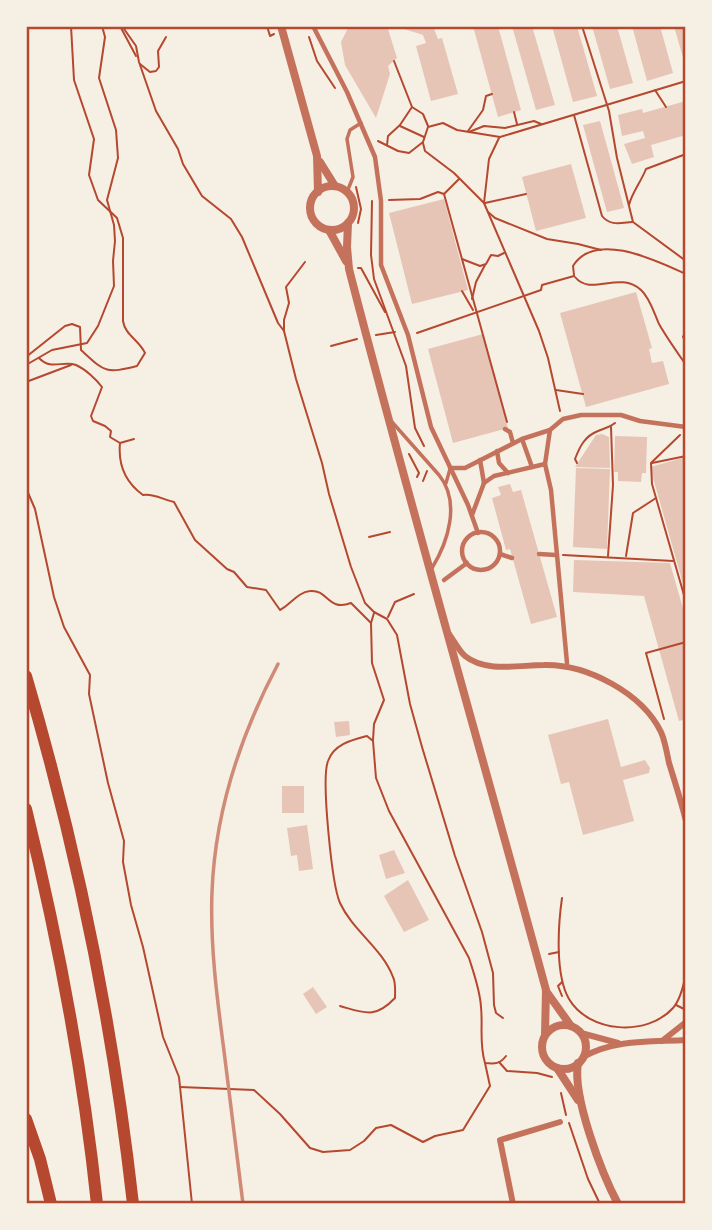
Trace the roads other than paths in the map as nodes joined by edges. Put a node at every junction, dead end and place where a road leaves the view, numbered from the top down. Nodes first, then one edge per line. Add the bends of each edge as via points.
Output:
1 (281, 26) edge
2 (313, 26) edge
3 (361, 123) junction
4 (317, 156) junction
5 (335, 186) junction
6 (318, 192) junction
7 (347, 192) junction
8 (348, 223) junction
9 (330, 230) junction
10 (353, 269) junction
11 (388, 419) junction
12 (505, 429) dead end
13 (686, 429) edge
14 (551, 430) junction
15 (522, 439) junction
16 (513, 443) junction
17 (497, 452) junction
18 (480, 460) junction
19 (545, 464) junction
20 (532, 467) junction
21 (450, 468) junction
22 (508, 473) junction
23 (446, 483) junction
24 (484, 483) junction
25 (472, 515) junction
26 (478, 533) junction
27 (500, 554) junction
28 (539, 554) dead end
29 (556, 555) junction
30 (512, 558) dead end
31 (467, 563) junction
32 (430, 571) junction
33 (444, 580) dead end
34 (449, 634) junction
35 (567, 663) dead end
36 (26, 676) edge
37 (26, 809) edge
38 (686, 821) edge
39 (546, 990) junction
40 (686, 1022) edge
41 (571, 1026) junction
42 (581, 1033) junction
43 (545, 1034) junction
44 (686, 1040) edge
45 (660, 1042) junction
46 (620, 1043) junction
47 (581, 1060) junction
48 (557, 1068) junction
49 (580, 1102) junction
50 (26, 1119) edge
51 (560, 1122) dead end
52 (51, 1204) edge
53 (97, 1204) edge
54 (133, 1204) edge
55 (513, 1204) edge
56 (618, 1204) edge

1 - 4 street
2 - 3 street
3 - 7 lane via 350,130 347,139 353,177
3 - 21 street via 374,157 382,201 381,265 408,335 430,427
4 - 5 street
4 - 6 street
5 - 6 street
5 - 7 street
6 - 9 street via 311,202 311,214 317,224
7 - 8 street via 354,207
8 - 9 street
8 - 10 street via 346,247
9 - 10 street
10 - 11 street
11 - 23 lane
11 - 32 street
12 - 16 street
13 - 14 street via 621,415 592,414 563,419
14 - 15 street
14 - 19 street
15 - 16 street
15 - 20 street
16 - 17 street
17 - 18 street
17 - 22 street
18 - 21 street via 465,468
18 - 24 street
19 - 20 street
19 - 29 street
20 - 22 street
21 - 23 lane
21 - 25 street
22 - 24 street
23 - 32 lane via 451,513 448,530
24 - 25 street
25 - 26 street
26 - 27 street via 495,538
26 - 31 street via 465,542
27 - 30 street
27 - 31 street via 494,565 483,570
28 - 29 street
29 - 35 street
31 - 33 street
32 - 34 street
34 - 38 street via 465,656 488,665 569,668 628,693 661,732
34 - 39 street
36 - 54 highway via 48,750 102,986
37 - 53 highway via 66,998
39 - 41 street
39 - 43 street
40 - 45 street
41 - 42 street
41 - 43 street via 559,1025
42 - 46 street
42 - 47 street via 586,1045
43 - 48 street via 543,1055
44 - 45 street
45 - 46 street
46 - 47 street via 601,1047
47 - 48 street via 567,1069
47 - 49 street via 576,1076
48 - 49 street
49 - 56 street
50 - 52 highway
51 - 55 street via 500,1140

